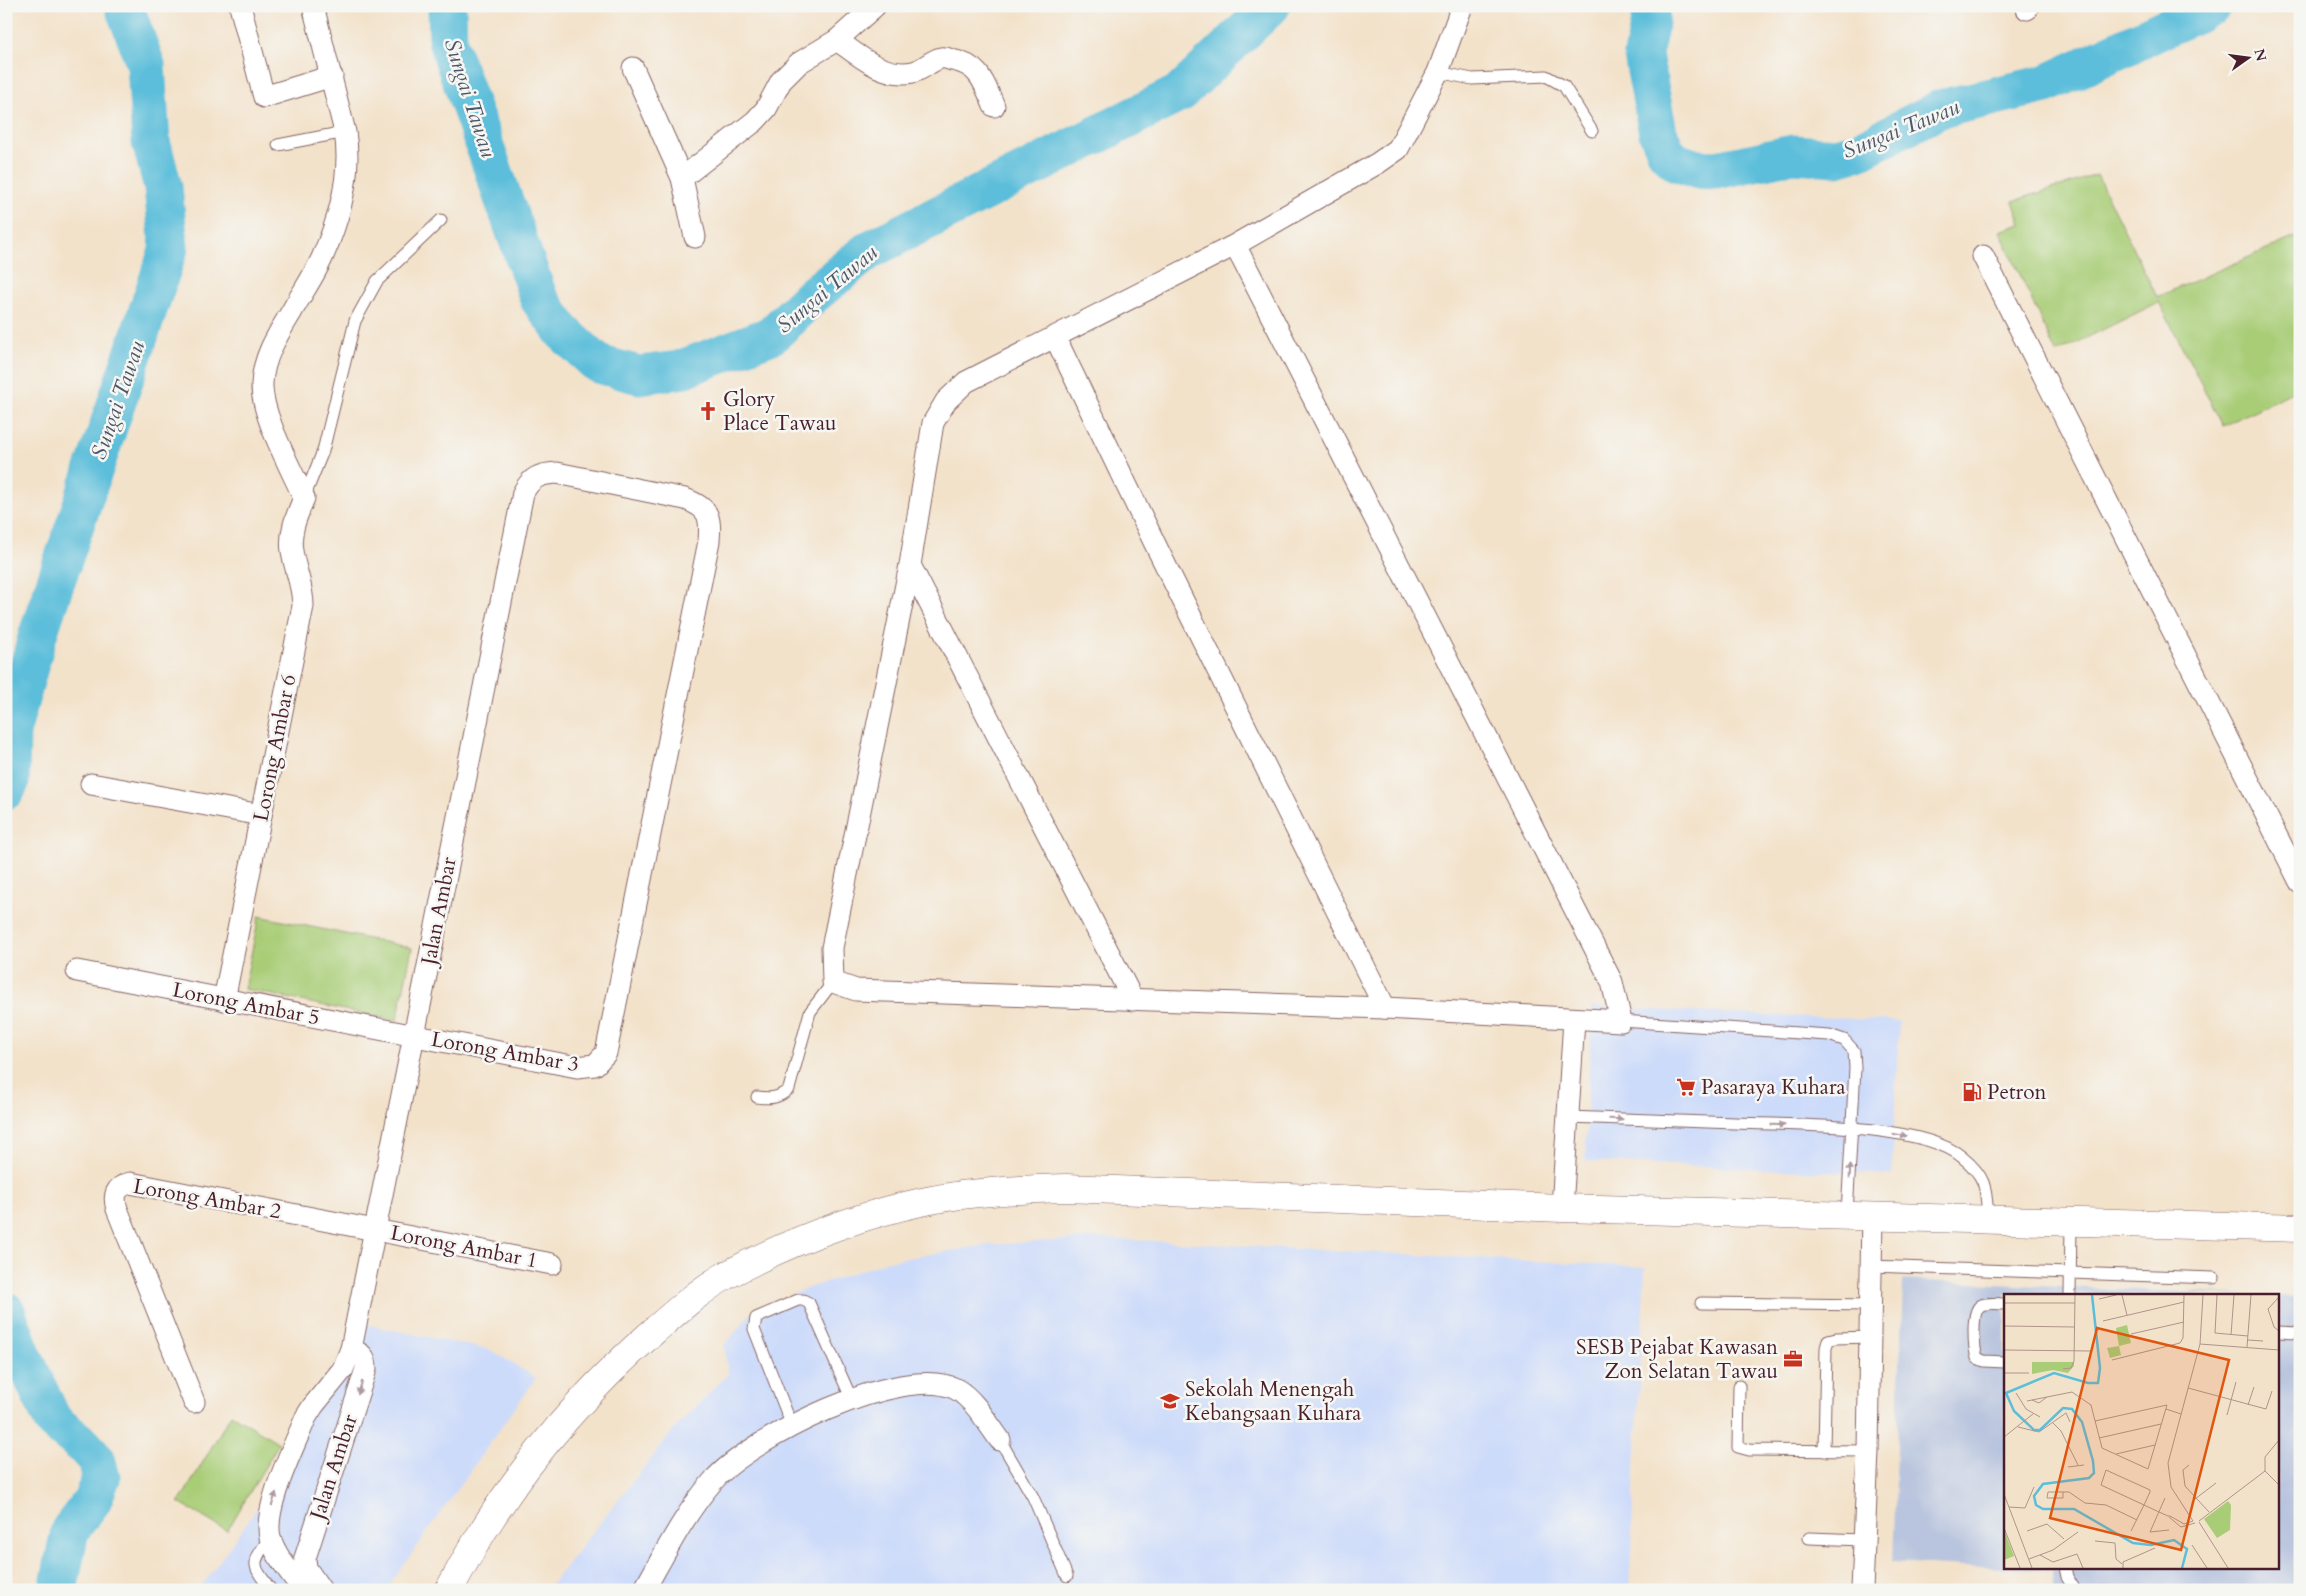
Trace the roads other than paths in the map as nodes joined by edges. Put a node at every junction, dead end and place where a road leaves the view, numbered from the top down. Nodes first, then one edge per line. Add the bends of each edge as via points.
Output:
1 (240, 6) edge
2 (313, 6) edge
3 (875, 6) edge
4 (1462, 6) edge
5 (837, 40) junction
6 (633, 68) dead end
7 (1438, 72) junction
8 (332, 76) junction
9 (994, 106) dead end
10 (1592, 131) dead end
11 (345, 132) junction
12 (278, 145) dead end
13 (682, 178) junction
14 (441, 220) dead end
15 (695, 238) dead end
16 (1235, 245) junction
17 (1983, 256) dead end
18 (1055, 337) junction
19 (304, 498) junction
20 (910, 566) junction
21 (91, 784) dead end
22 (261, 815) junction
23 (2300, 882) edge
24 (77, 972) dead end
25 (833, 982) junction
26 (224, 1000) junction
27 (1133, 1000) junction
28 (1384, 1008) junction
29 (1574, 1020) junction
30 (1622, 1022) junction
31 (414, 1037) junction
32 (595, 1065) joint
33 (757, 1097) dead end
34 (1567, 1117) junction
35 (1852, 1128) junction
36 (1562, 1208) junction
37 (1860, 1215) junction
38 (1988, 1220) junction
39 (2071, 1223) junction
40 (2300, 1228) edge
41 (376, 1230) junction
42 (552, 1264) dead end
43 (1871, 1266) junction
44 (2069, 1273) junction
45 (2214, 1278) dead end
46 (2070, 1294) edge
47 (1701, 1303) dead end
48 (2004, 1304) edge
49 (1870, 1305) junction
50 (2278, 1332) edge
51 (2300, 1333) edge
52 (1870, 1337) junction
53 (351, 1349) junction
54 (2004, 1362) edge
55 (1738, 1386) dead end
56 (852, 1400) junction
57 (194, 1402) dead end
58 (792, 1426) junction
59 (1000, 1440) joint
60 (1824, 1450) junction
61 (1868, 1451) junction
62 (312, 1536) junction
63 (270, 1537) junction
64 (1809, 1538) dead end
65 (1864, 1540) junction
66 (474, 1543) junction
67 (2065, 1568) edge
68 (1067, 1576) dead end
69 (271, 1590) edge
70 (303, 1590) edge
71 (321, 1590) edge
72 (433, 1590) edge
73 (449, 1590) edge
74 (644, 1590) edge
75 (1862, 1590) edge
76 (2075, 1590) edge

1 - 8 street via 264,96
2 - 8 street
3 - 5 street
4 - 7 street
5 - 9 street via 871,65 891,71 914,72 942,58 958,61 972,67 982,77
5 - 13 street via 799,63 781,81 766,109 755,121
6 - 13 street
7 - 10 lane via 1472,79 1546,76 1564,86
7 - 16 street via 1398,149
8 - 11 street
11 - 12 lane
11 - 19 street via 347,181 322,258 264,363 262,385 265,406
13 - 15 street
14 - 19 lane via 377,281 355,321 323,451
16 - 18 street
16 - 30 street via 1612,982
17 - 23 street
18 - 20 street via 966,382 946,401 933,423
18 - 28 street
19 - 22 street, Lorong Ambar 6 via 292,536 303,606
20 - 25 street via 832,948
20 - 27 street
21 - 22 street
22 - 26 street, Lorong Ambar 6
24 - 26 street, Lorong Ambar 5
25 - 27 street via 856,990
25 - 33 lane via 810,1012 789,1089 781,1096
26 - 31 street, Lorong Ambar 5
27 - 28 street
28 - 29 street
29 - 30 street
29 - 34 street
30 - 35 lane via 1829,1035 1844,1040 1854,1051
31 - 32 street, Lorong Ambar 3 via 578,1067
31 - 32 street, Jalan Ambar via 523,493 534,477 557,473 685,499 707,511 710,524 710,541 606,1054
31 - 41 street, Jalan Ambar
34 -> 35 lane
34 - 36 street
37 -> 35 lane
35 -> 38 lane via 1908,1136 1938,1144 1961,1155 1985,1184
36 - 37 main road
36 - 66 main road via 1066,1188 959,1196 845,1224 767,1255 693,1297 633,1349 558,1426
37 - 38 main road
37 - 43 street
38 - 39 main road
39 - 40 main road
39 - 44 lane
41 - 42 street, Lorong Ambar 1
41 - 53 street, Jalan Ambar
41 - 57 street, Lorong Ambar 2 via 130,1183 122,1185 114,1200 117,1210
43 - 44 lane
43 - 49 street
44 - 45 lane
44 - 46 lane
47 - 49 lane
48 - 54 lane via 1987,1304 1976,1312 1974,1348 1977,1358
49 - 52 street
50 - 51 lane
52 - 60 lane via 1828,1340
52 - 61 street
53 -> 62 street, Jalan Ambar via 362,1354 366,1369
63 -> 53 street, Jalan Ambar via 272,1502 306,1417 343,1369
55 - 60 lane via 1738,1447 1749,1450
56 - 58 street
56 - 58 lane via 809,1303 798,1300 756,1318 754,1329
56 - 59 street via 918,1383 941,1385 966,1396
58 - 74 street via 743,1455 713,1480 680,1527
59 - 68 lane via 1033,1497
60 - 61 lane
61 - 65 street
62 - 63 street via 290,1544
62 - 71 street, Jalan Ambar via 305,1558 306,1568
63 - 69 lane via 255,1564
63 - 70 street, Jalan Ambar
64 - 65 lane
65 - 75 street
66 - 72 main road
66 - 73 main road
67 - 76 lane

